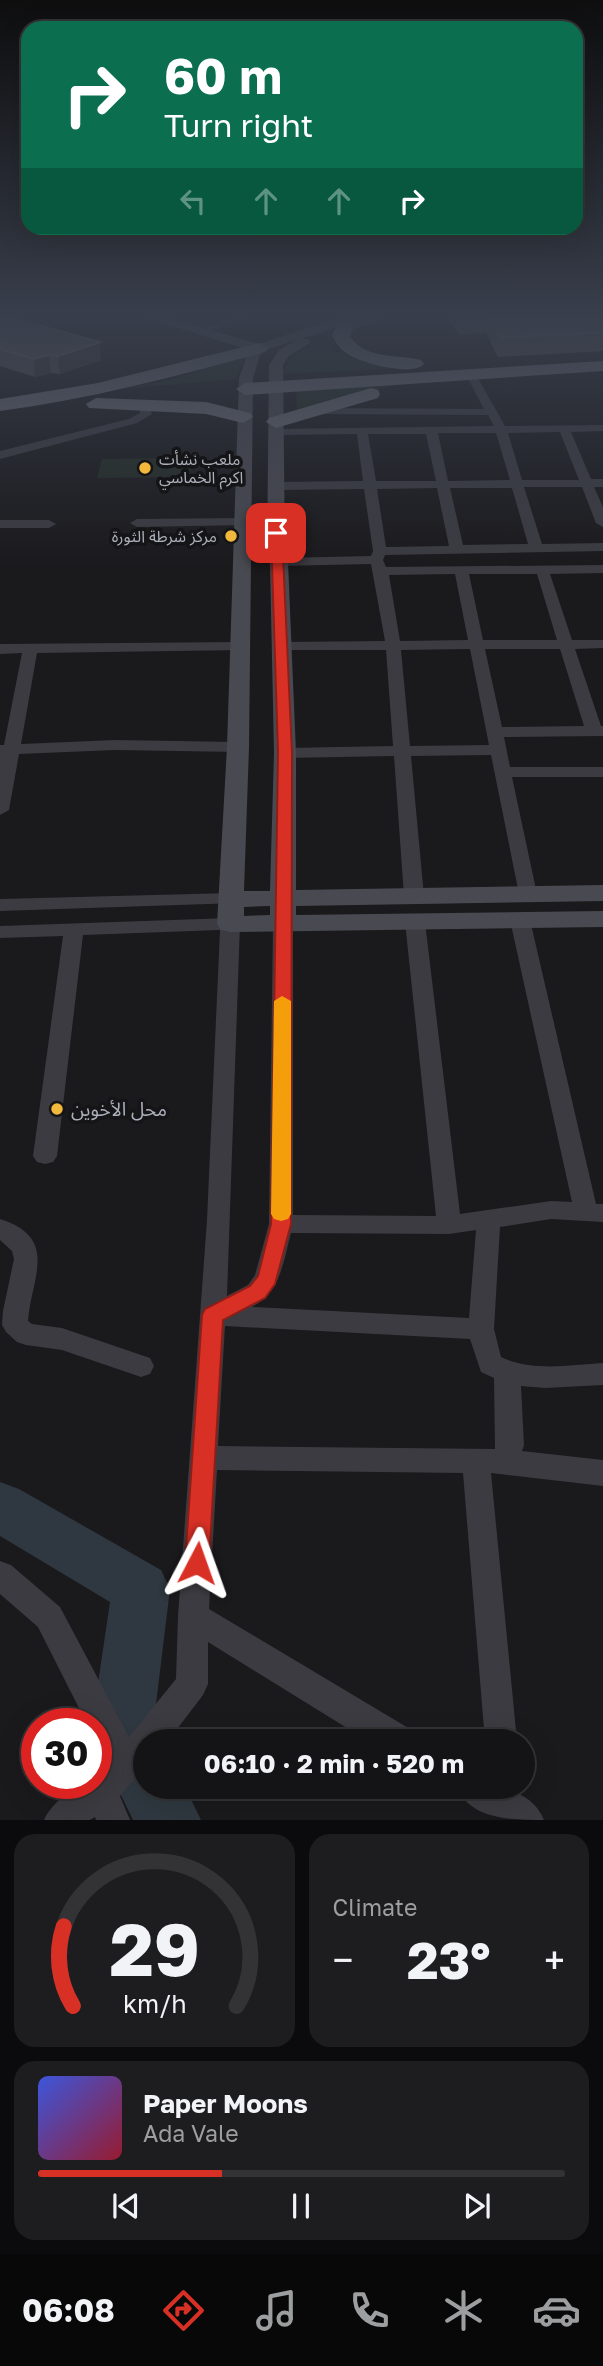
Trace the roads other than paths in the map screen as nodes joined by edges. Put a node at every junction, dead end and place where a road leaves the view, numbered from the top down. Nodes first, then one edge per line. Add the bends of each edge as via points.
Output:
1 (43, 400) edge
2 (244, 400) edge
3 (276, 400) edge
4 (351, 400) edge
5 (485, 400) edge
6 (145, 405) junction
7 (2, 408) edge
8 (309, 411) junction
9 (491, 412) junction
10 (243, 416) junction
11 (276, 427) junction
12 (564, 428) junction
13 (603, 428) edge
14 (501, 429) junction
15 (431, 430) junction
16 (362, 431) junction
17 (0, 455) edge
18 (587, 483) junction
19 (603, 483) edge
20 (444, 484) junction
21 (515, 484) junction
22 (370, 485) junction
23 (276, 486) junction
24 (136, 523) dead end
25 (241, 523) junction
26 (603, 523) edge
27 (0, 524) edge
28 (49, 524) dead end
29 (603, 547) edge
30 (536, 548) junction
31 (457, 550) junction
32 (240, 556) junction
33 (277, 559) junction
34 (379, 561) junction
35 (542, 569) junction
36 (603, 569) edge
37 (461, 570) junction
38 (603, 644) edge
39 (477, 645) junction
40 (565, 645) junction
41 (282, 646) junction
42 (393, 646) junction
43 (240, 647) junction
44 (0, 649) edge
45 (30, 649) junction
46 (598, 731) edge
47 (495, 732) junction
48 (238, 747) junction
49 (5, 750) edge
50 (498, 750) junction
51 (402, 751) junction
52 (285, 753) junction
53 (503, 772) junction
54 (603, 772) edge
55 (0, 810) edge
56 (603, 893) edge
57 (528, 894) junction
58 (0, 905) edge
59 (414, 909) junction
60 (283, 911) junction
61 (230, 912) junction
62 (603, 919) edge
63 (520, 920) junction
64 (74, 930) junction
65 (0, 932) edge
66 (45, 1156) dead end
67 (595, 1212) edge
68 (489, 1217) junction
69 (281, 1224) junction
70 (449, 1225) junction
71 (0, 1228) edge
72 (213, 1315) junction
73 (481, 1329) junction
74 (141, 1366) dead end
75 (603, 1374) edge
76 (507, 1375) junction
77 (205, 1458) junction
78 (490, 1462) junction
79 (603, 1473) edge
80 (0, 1575) edge
81 (193, 1616) junction
82 (157, 1729) edge
83 (378, 1729) edge
84 (501, 1729) edge
85 (133, 1740) edge
86 (133, 1762) edge
87 (107, 1806) edge
88 (61, 1820) edge

1 - 7 highway
2 - 10 street
3 - 11 street
4 - 8 highway
5 - 9 street
6 - 7 highway
6 - 10 highway via 206,408
6 - 17 street via 146,414 133,421
8 - 9 street
8 - 11 highway
9 - 14 street
10 - 25 street
11 - 16 street
11 - 23 street
12 - 13 street
12 - 14 street
12 - 18 street
14 - 15 street
14 - 21 street
15 - 16 street
15 - 20 street
16 - 22 street
18 - 19 street
18 - 21 street
18 - 26 street
20 - 21 street
20 - 22 street
20 - 31 street
21 - 30 street
22 - 23 street
22 - 34 street
23 - 33 street
24 - 25 street
25 - 32 street
27 - 28 street
29 - 30 street
30 - 31 street
31 - 34 street
32 - 33 street
32 - 43 street
33 - 34 street
33 - 41 street
34 - 37 street
34 - 42 street
35 - 36 street
35 - 37 street
35 - 40 street
37 - 39 street
38 - 40 street
39 - 40 street
39 - 42 street
39 - 47 street
40 - 46 street
41 - 42 street
41 - 52 street
42 - 51 street
43 - 45 street
43 - 48 street
44 - 45 street
45 - 49 street
46 - 47 street
47 - 50 street
48 - 49 street via 115,745
48 - 61 street
49 - 55 street
50 - 51 street
50 - 53 street
51 - 52 street
51 - 59 street
52 - 60 street
53 - 54 street
53 - 57 street
56 - 57 street
57 - 59 street
58 - 61 street
59 - 60 street
59 - 63 street
59 - 70 street
60 - 61 street
60 - 69 street
61 - 64 street
61 - 72 street
62 - 63 street
63 - 67 street
64 - 65 street
64 - 66 street
67 - 68 street via 551,1210
68 - 70 street
68 - 73 street
69 - 70 street
69 - 72 street via 267,1279 257,1292
71 - 74 street via 14,1234 25,1250 27,1271 15,1325 26,1334 62,1339
72 - 73 street
72 - 77 street
73 - 76 street via 490,1364
75 - 76 street
76 - 78 street via 510,1445
77 - 78 street
77 - 81 street
78 - 79 street
78 - 84 street
80 - 85 street via 49,1617
81 - 82 street via 192,1684
81 - 83 street
86 - 87 street
87 - 88 street

